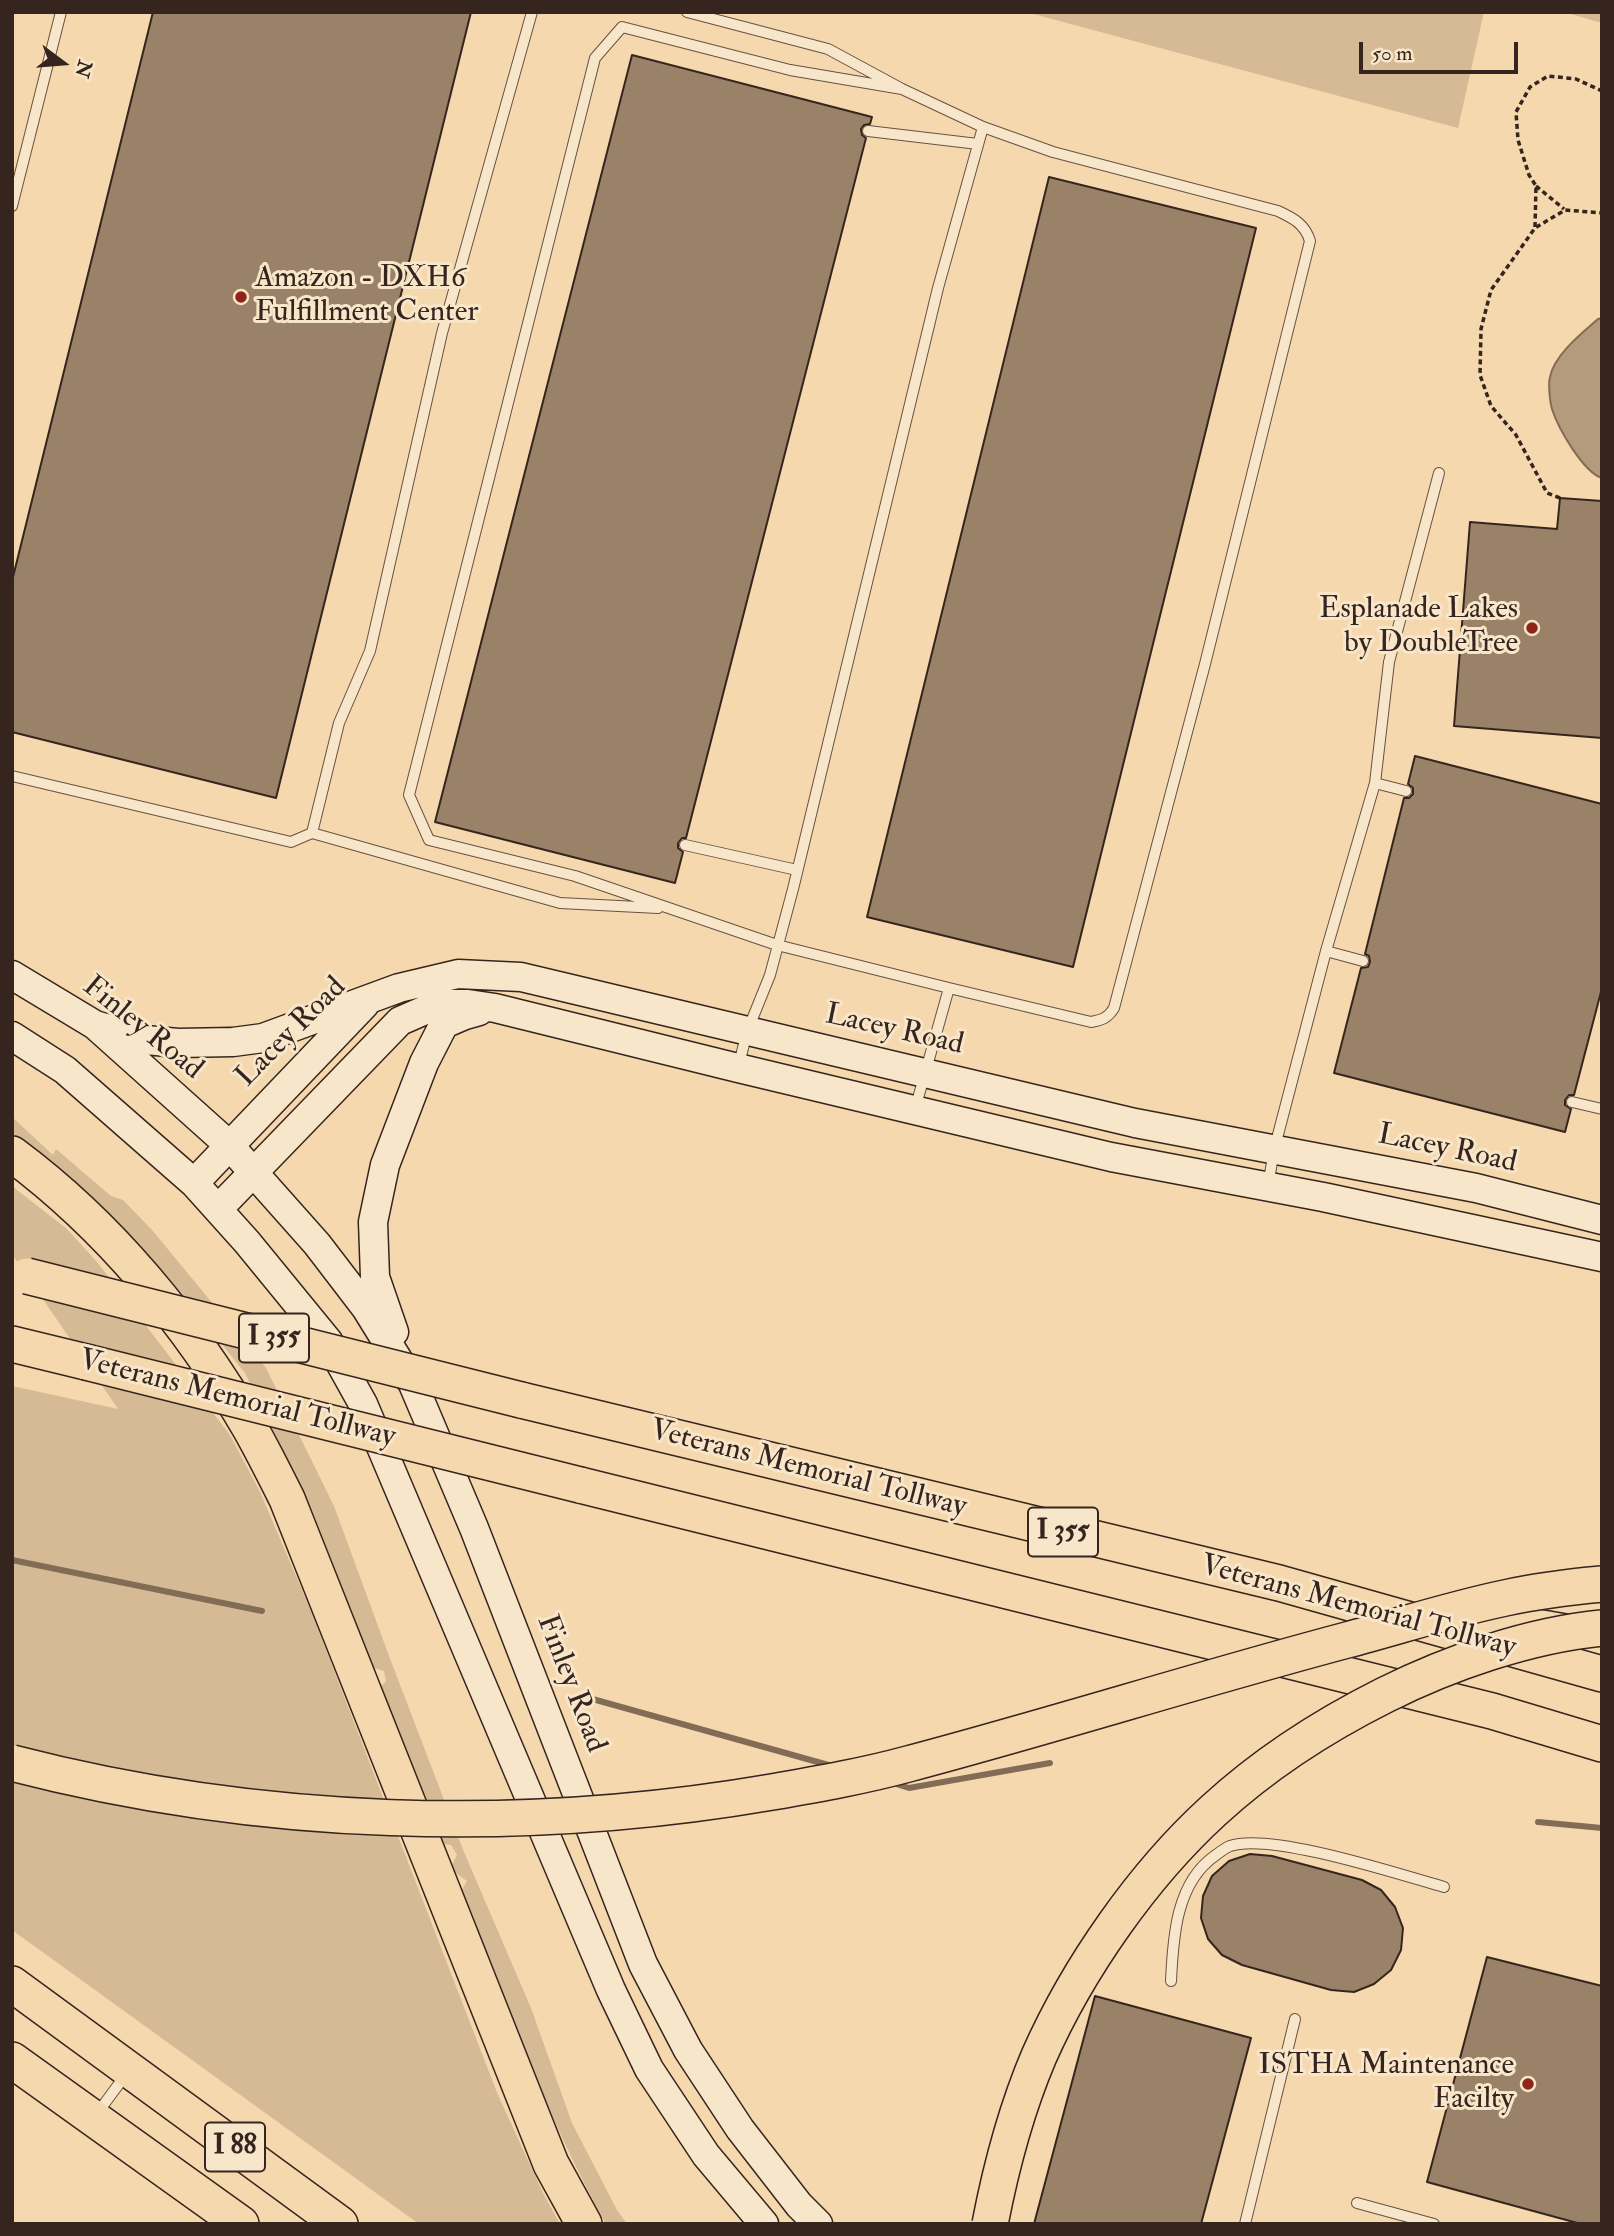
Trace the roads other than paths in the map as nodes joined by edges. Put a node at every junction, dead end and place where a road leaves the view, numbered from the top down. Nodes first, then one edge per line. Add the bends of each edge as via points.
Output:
1 (61, 12) edge
2 (532, 12) edge
3 (687, 12) edge
4 (902, 89) junction
5 (983, 127) junction
6 (868, 131) dead end
7 (978, 144) junction
8 (12, 206) edge
9 (1438, 472) dead end
10 (12, 776) edge
11 (1375, 783) junction
12 (1406, 791) dead end
13 (312, 833) junction
14 (685, 845) dead end
15 (797, 870) junction
16 (671, 909) junction
17 (777, 946) junction
18 (1326, 951) junction
19 (1363, 961) dead end
20 (12, 975) edge
21 (949, 988) junction
22 (370, 999) junction
23 (495, 1007) junction
24 (95, 1025) junction
25 (747, 1032) junction
26 (12, 1036) edge
27 (738, 1068) junction
28 (925, 1072) junction
29 (1573, 1102) dead end
30 (915, 1109) junction
31 (1602, 1109) edge
32 (229, 1145) junction
33 (1274, 1150) junction
34 (12, 1154) edge
35 (253, 1172) junction
36 (194, 1183) junction
37 (1268, 1188) junction
38 (218, 1209) junction
39 (1602, 1220) edge
40 (1602, 1257) edge
41 (20, 1274) edge
42 (12, 1344) edge
43 (413, 1384) junction
44 (1279, 1583) junction
45 (1602, 1584) edge
46 (1602, 1628) edge
47 (1602, 1638) edge
48 (1602, 1674) edge
49 (1602, 1744) edge
50 (12, 1763) edge
51 (1444, 1886) dead end
52 (1171, 1981) dead end
53 (12, 1984) edge
54 (1295, 2019) dead end
55 (12, 2060) edge
56 (130, 2070) junction
57 (94, 2118) junction
58 (1357, 2203) dead end
59 (1399, 2219) edge
60 (241, 2224) edge
61 (340, 2224) edge
62 (583, 2224) edge
63 (764, 2224) edge
64 (818, 2224) edge
65 (990, 2224) edge
66 (1245, 2224) edge
67 (1434, 2224) edge

1 - 8 lane
2 - 13 lane via 442,332 370,651 339,723
3 - 4 lane via 828,49
4 - 5 lane
4 - 16 lane via 790,70 622,27 595,58 409,794 429,840 575,876
5 - 7 lane
5 - 21 lane via 1053,152 1278,211 1301,225 1310,241 1114,1008 1091,1022
6 - 7 lane
7 - 15 lane via 938,288
9 - 11 lane via 1389,662
10 - 13 lane via 291,842
11 - 12 lane
11 - 18 lane
13 - 16 lane via 560,903
14 - 15 lane
15 - 17 lane
16 - 17 lane
17 - 21 lane
17 - 25 lane
18 - 19 lane
18 - 33 lane
20 - 24 main road, Finley Road
21 - 28 lane
22 - 24 main road via 263,1038 233,1042 146,1040
22 - 25 main road, Lacey Road via 458,974 521,977
22 - 32 main road, Lacey Road
23 - 27 main road
23 - 35 main road via 439,1004 400,1021
23 - 43 main road via 444,1024 385,1165 375,1210 375,1276
24 - 32 main road, Finley Road
25 - 27 lane
25 - 28 main road, Lacey Road
26 - 36 main road via 65,1070
27 - 30 main road
28 - 30 lane
28 - 33 main road, Lacey Road via 1135,1124
29 - 31 lane
30 - 37 main road via 1111,1157
32 - 35 main road, Finley Road
32 - 36 main road, Lacey Road
33 - 37 lane
33 - 39 main road, Lacey Road via 1476,1188
34 - 62 highway via 96,1224 156,1293 204,1356 249,1427 287,1499 551,2164
35 - 38 main road
35 - 43 main road, Finley Road via 334,1265
36 - 38 main road
37 - 40 main road
38 - 63 main road via 328,1341 357,1393 622,2013 649,2068 706,2155
41 - 44 highway, Veterans Memorial Tollway / I 355, bridge
42 - 49 highway, Veterans Memorial Tollway / I 355, bridge via 1492,1711
43 - 64 main road, Finley Road via 476,1533 643,1964 688,2050 740,2129
44 - 47 highway
44 - 48 highway, Veterans Memorial Tollway / I 355
45 - 50 highway, bridge via 1502,1598 905,1765 677,1806 504,1818 331,1814 169,1795
46 - 65 highway, bridge via 1487,1653 1409,1683 1281,1756 1213,1811 1116,1923 1058,2018 1020,2108
51 - 52 lane via 1263,1842 1229,1846 1207,1861 1189,1886 1178,1916
53 - 56 highway, I 88
54 - 66 lane
55 - 57 highway, I 88
56 - 57 lane
56 - 61 highway, I 88
57 - 60 highway, I 88
58 - 59 lane
59 - 67 lane

